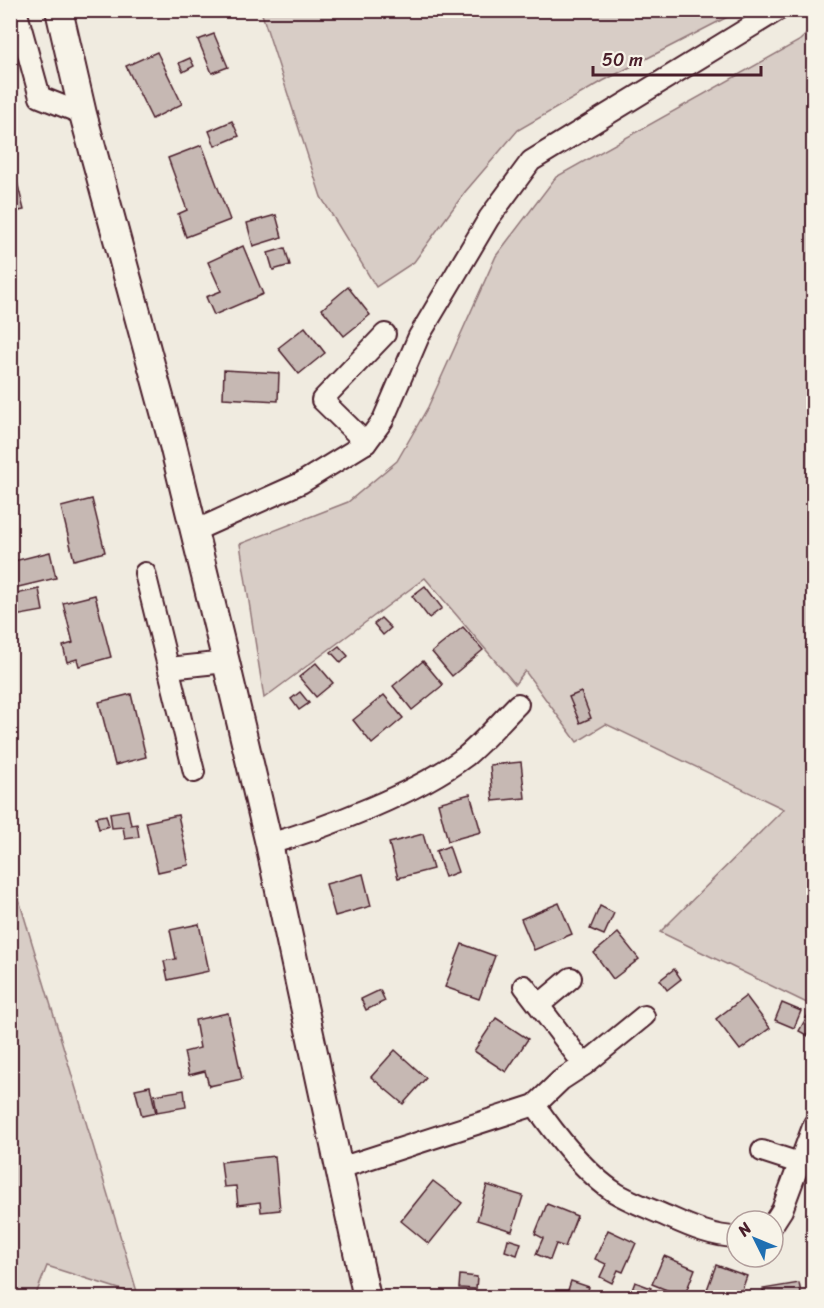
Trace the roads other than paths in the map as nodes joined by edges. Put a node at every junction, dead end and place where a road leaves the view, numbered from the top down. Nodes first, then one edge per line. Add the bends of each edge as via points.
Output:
1 (16, 10) edge
2 (59, 10) edge
3 (778, 10) edge
4 (83, 114) junction
5 (385, 334) dead end
6 (366, 443) junction
7 (192, 532) junction
8 (145, 573) dead end
9 (226, 662) junction
10 (169, 668) junction
11 (518, 704) dead end
12 (194, 772) dead end
13 (269, 844) junction
14 (571, 978) dead end
15 (524, 986) dead end
16 (539, 1005) junction
17 (644, 1016) dead end
18 (584, 1065) junction
19 (534, 1105) junction
20 (813, 1124) edge
21 (762, 1151) dead end
22 (799, 1163) junction
23 (340, 1168) junction
24 (782, 1209) edge
25 (725, 1237) edge
26 (367, 1298) edge

1 - 4 street via 40,97
2 - 4 street
3 - 6 street via 531,161 489,218 419,336 383,420
4 - 7 street via 173,445
5 - 6 street via 321,400
6 - 7 street via 301,483
7 - 9 street
8 - 10 street
9 - 10 street
9 - 13 street
10 - 12 street
11 - 13 street via 466,756 426,780 303,835
13 - 23 street
14 - 16 street
15 - 16 street
16 - 18 street
17 - 18 street
18 - 19 street
19 - 23 street
19 - 25 street via 550,1127 615,1192 685,1224
20 - 22 street
21 - 22 street
22 - 24 street
23 - 26 street

